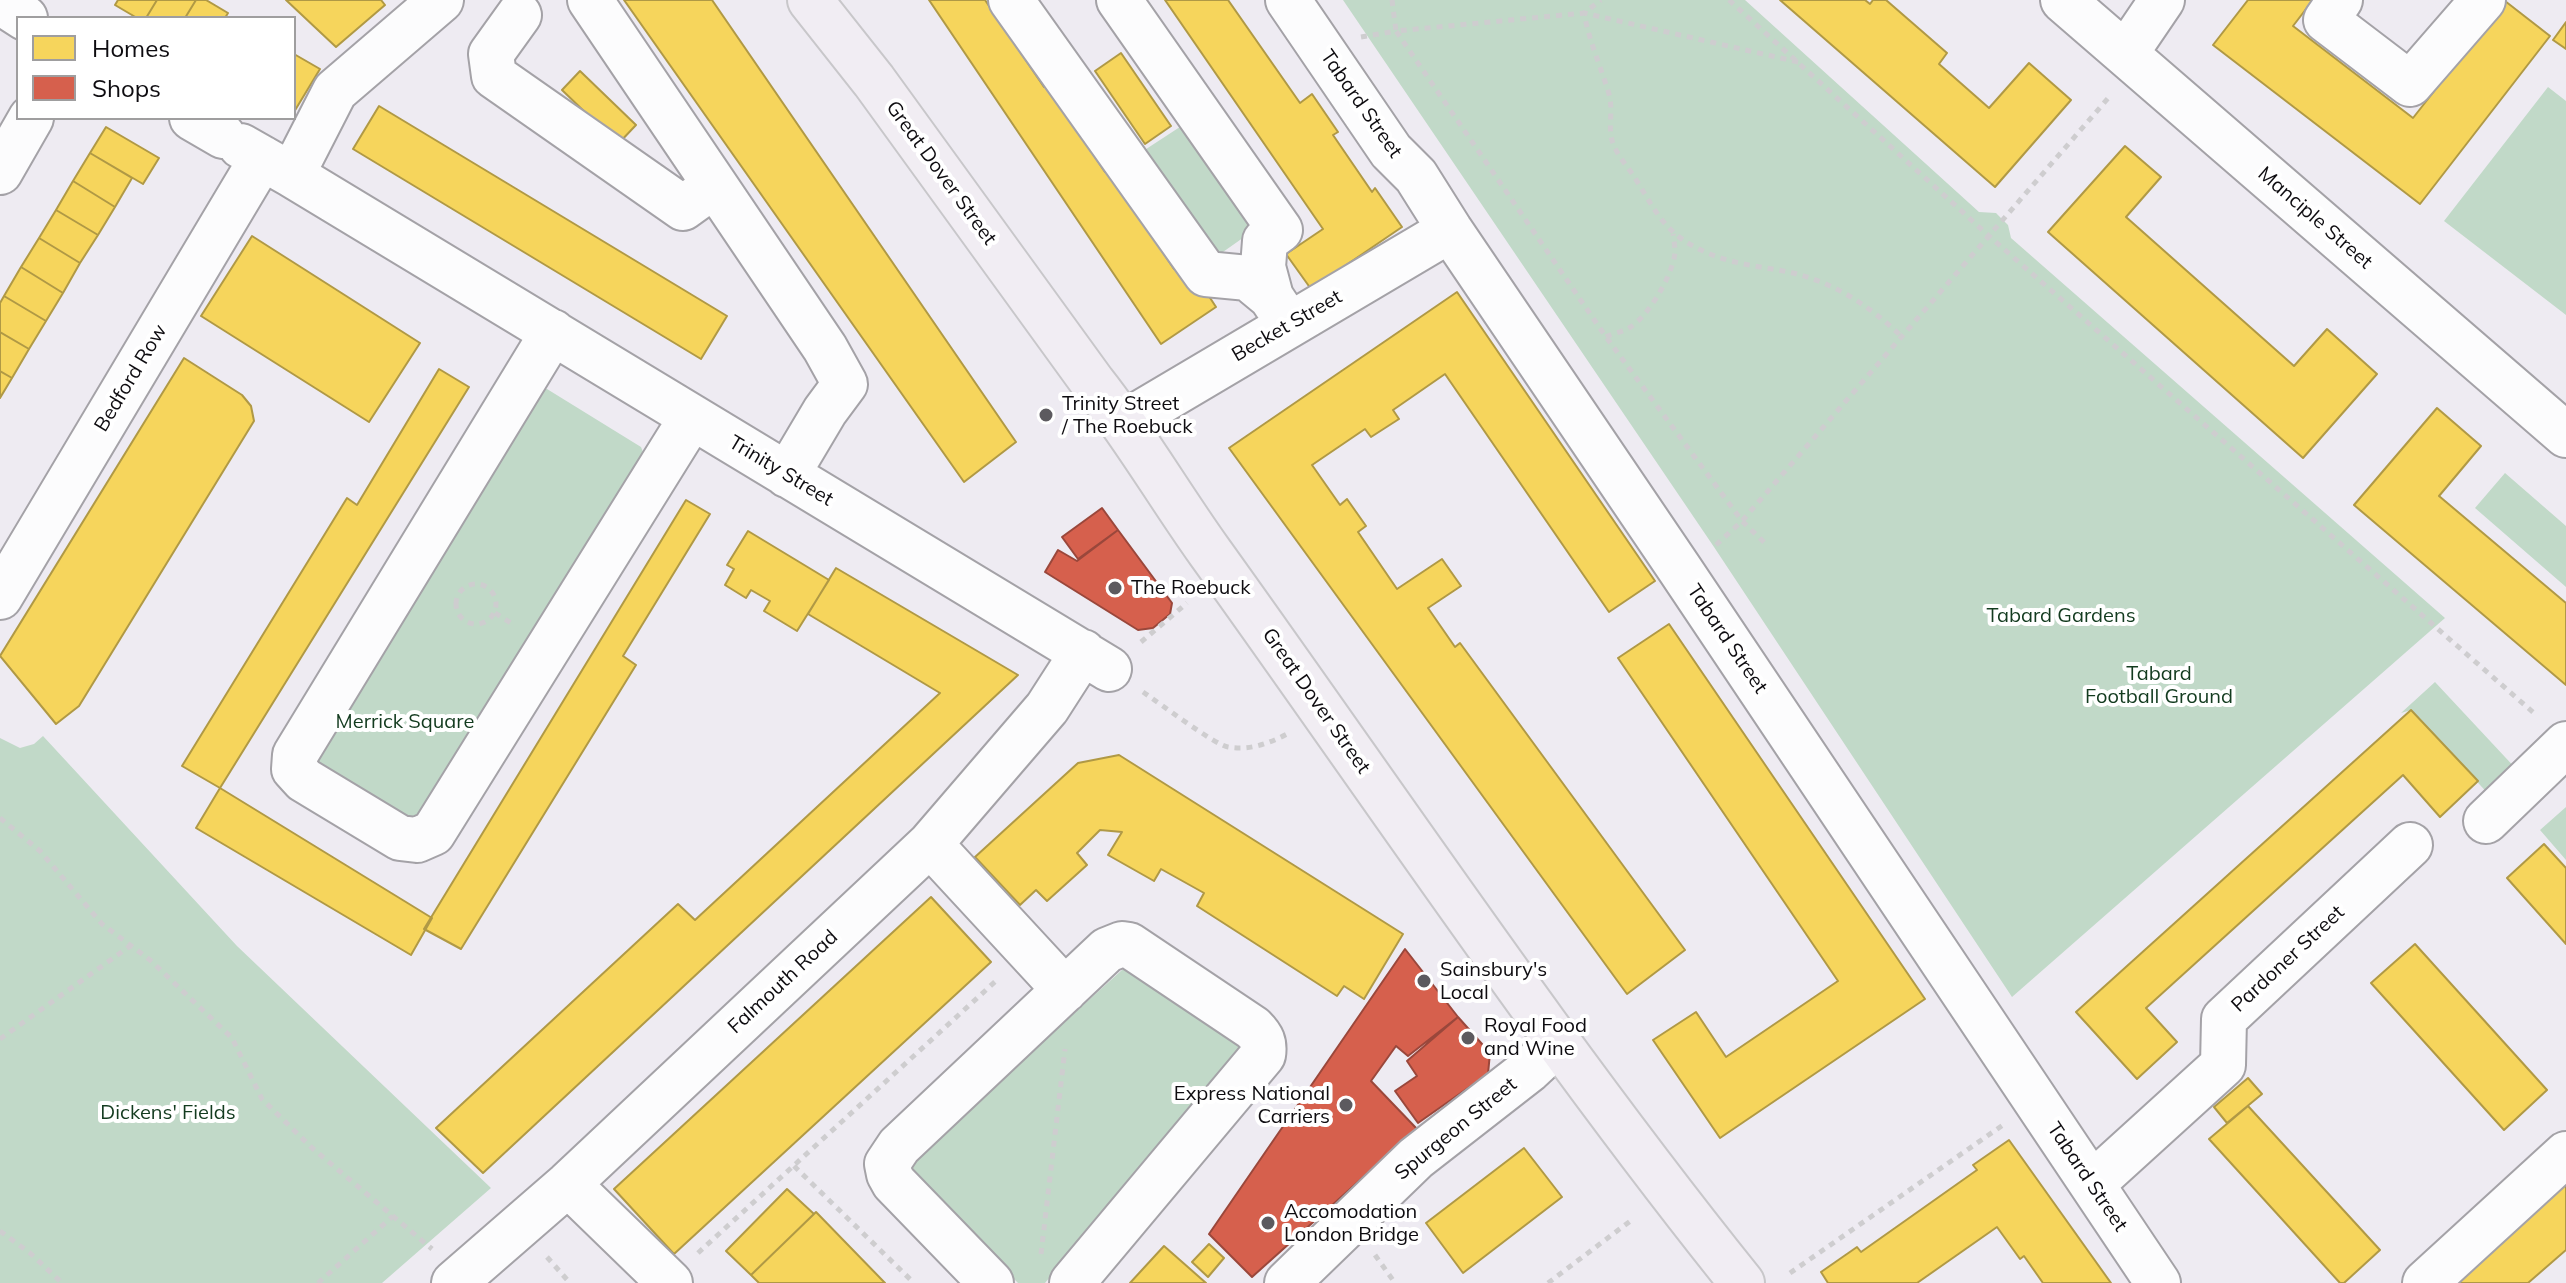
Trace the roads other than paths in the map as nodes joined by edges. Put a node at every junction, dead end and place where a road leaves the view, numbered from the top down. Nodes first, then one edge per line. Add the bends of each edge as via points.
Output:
1 (590, 0) edge
2 (810, 0) edge
3 (1011, 0) edge
4 (1119, 0) edge
5 (1288, 0) edge
6 (2063, 0) edge
7 (2162, 0) edge
8 (2340, 0) edge
9 (2483, 0) edge
10 (0, 2) edge
11 (430, 3) edge
12 (524, 5) edge
13 (22, 16) edge
14 (2126, 53) junction
15 (296, 114) edge
16 (30, 120) edge
17 (287, 120) edge
18 (242, 147) edge
19 (0, 172) edge
20 (715, 185) junction
21 (1450, 230) junction
22 (1280, 310) junction
23 (553, 332) junction
24 (692, 417) junction
25 (1124, 423) junction
26 (2566, 435) edge
27 (787, 475) junction
28 (0, 597) edge
29 (1096, 661) joint
30 (2552, 730) edge
31 (2486, 821) dead end
32 (930, 844) junction
33 (2410, 845) dead end
34 (1055, 999) junction
35 (1558, 1043) junction
36 (2566, 1154) edge
37 (568, 1184) junction
38 (2092, 1184) junction
39 (1056, 1275) edge
40 (459, 1278) edge
41 (669, 1282) edge
42 (991, 1283) edge
43 (1287, 1283) edge
44 (1742, 1283) edge
45 (2158, 1283) edge
46 (2425, 1283) edge

1 - 20 street
2 - 25 main road, Great Dover Street
3 - 22 street via 1206,274 1248,278
4 - 22 street via 1280,230 1265,241 1263,267
5 - 21 street, Tabard Street
6 - 14 street, Manciple Street
7 - 14 street
8 - 9 street via 2326,20 2410,84
10 - 13 street
11 - 15 street, Bedford Row via 335,91
12 - 20 street via 491,54 494,76 683,208
14 - 26 street, Manciple Street
16 - 19 street
17 - 18 street, Bedford Row
18 - 23 street, Trinity Street
18 - 28 street, Bedford Row
20 - 27 street via 845,384
21 - 22 street, Becket Street
21 - 38 street, Tabard Street
22 - 25 street, Becket Street
23 - 24 street, Trinity Street
23 - 24 street via 295,755 294,769 304,780 400,838 417,840 433,833
24 - 27 street, Trinity Street
25 - 35 main road, Great Dover Street
27 - 29 street, Trinity Street
29 - 32 street, Falmouth Road via 1047,708
30 - 31 street
32 - 34 street
32 - 37 street, Falmouth Road
33 - 38 street, Pardoner Street via 2224,1019 2223,1065
34 - 39 street via 1107,950 1129,945 1253,1028 1265,1045 1257,1064
34 - 42 street via 899,1146 887,1164 894,1183
35 - 43 street, Spurgeon Street via 1416,1158
35 - 44 main road, Great Dover Street
36 - 46 street
37 - 40 street, Falmouth Road
37 - 41 street
38 - 45 street, Tabard Street

